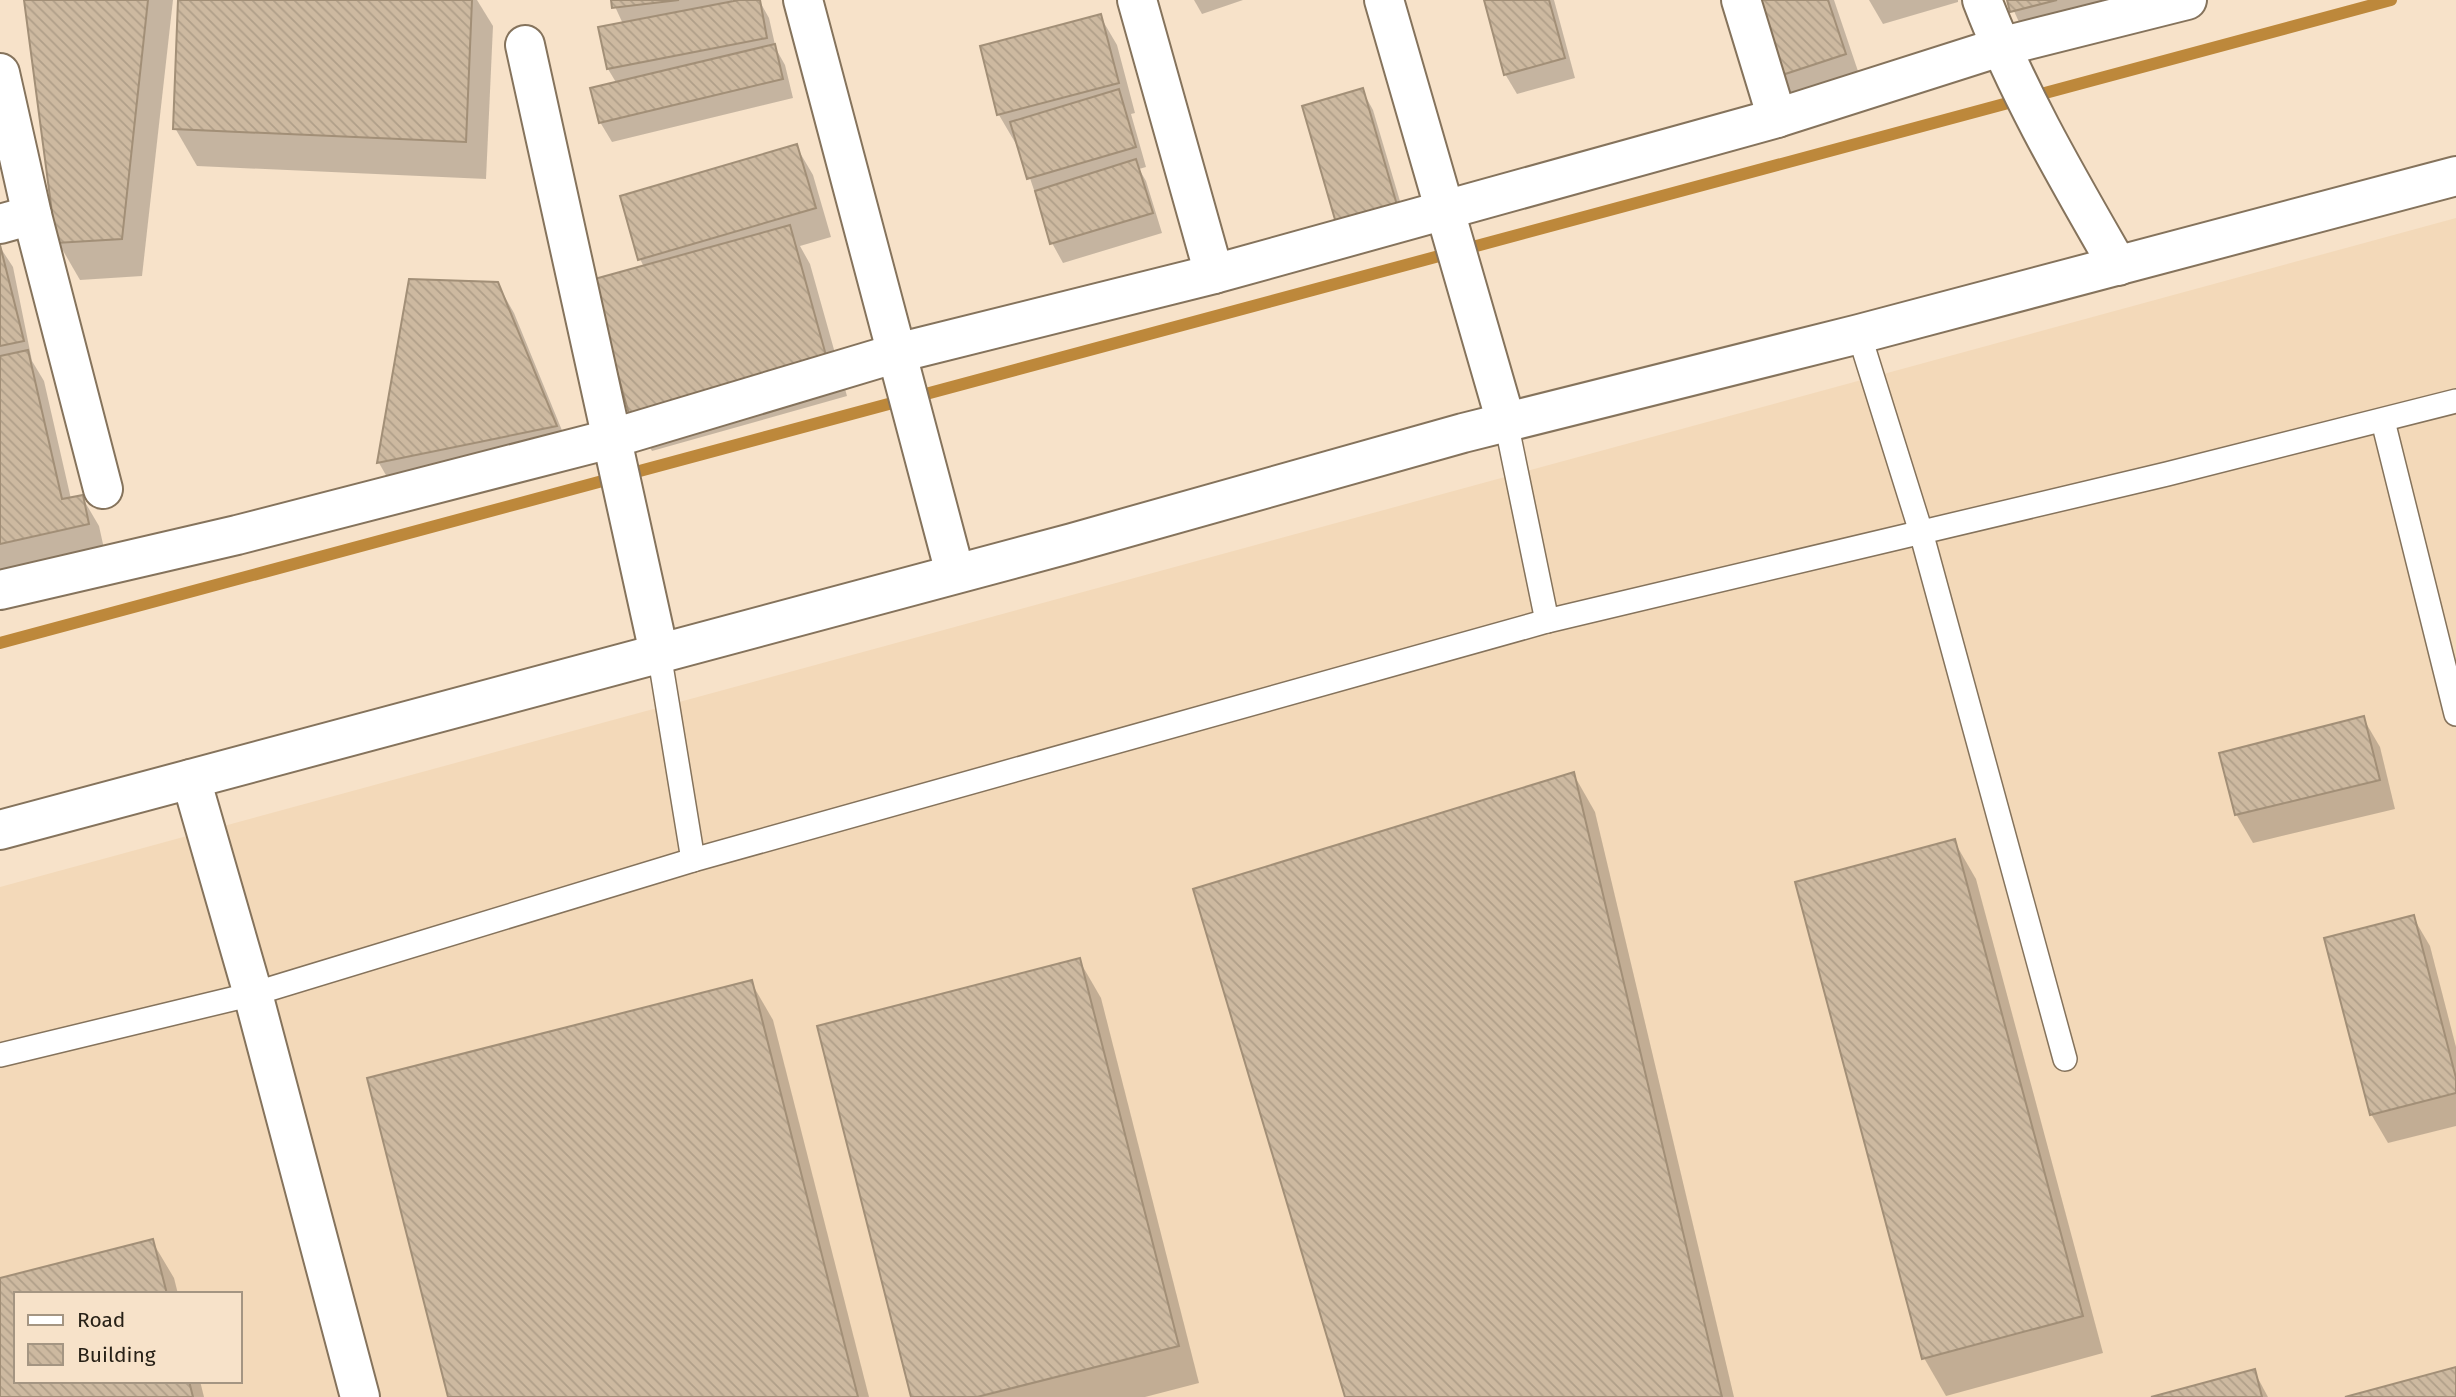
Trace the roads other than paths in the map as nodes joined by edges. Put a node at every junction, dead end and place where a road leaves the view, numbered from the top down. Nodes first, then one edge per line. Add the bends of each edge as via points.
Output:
1 (803, 0) edge
2 (1137, 0) edge
3 (1384, 0) edge
4 (1741, 0) edge
5 (1982, 0) edge
6 (2187, 0) edge
7 (526, 45) dead end
8 (2007, 63) junction
9 (0, 73) edge
10 (1777, 118) junction
11 (2456, 176) edge
12 (16, 219) edge
13 (1447, 222) junction
14 (2118, 266) junction
15 (1214, 274) junction
16 (1859, 334) junction
17 (905, 386) junction
18 (2456, 401) edge
19 (2383, 421) junction
20 (1506, 422) junction
21 (615, 464) junction
22 (103, 489) dead end
23 (1921, 532) junction
24 (955, 573) junction
25 (0, 590) edge
26 (1546, 621) junction
27 (659, 653) junction
28 (2456, 714) edge
29 (191, 779) junction
30 (0, 830) edge
31 (693, 860) junction
32 (253, 994) junction
33 (0, 1055) edge
34 (2065, 1059) dead end
35 (360, 1397) edge

1 - 17 street
2 - 15 street
3 - 13 street
4 - 10 street
5 - 8 street
6 - 8 street
7 - 21 street
8 - 10 street
8 - 14 street
9 - 12 street
10 - 13 street
11 - 14 street
12 - 22 street
13 - 15 street
13 - 20 street
14 - 16 street
15 - 17 street
16 - 20 street
16 - 23 lane
17 - 21 street
17 - 24 street
18 - 19 lane
19 - 23 lane
19 - 28 lane
20 - 24 street
20 - 26 lane
21 - 25 street via 237,535
21 - 27 street
23 - 26 lane
23 - 34 lane
24 - 27 street
26 - 31 lane
27 - 29 street
27 - 31 lane
29 - 30 street
29 - 32 street
31 - 32 lane
32 - 33 lane
32 - 35 street

